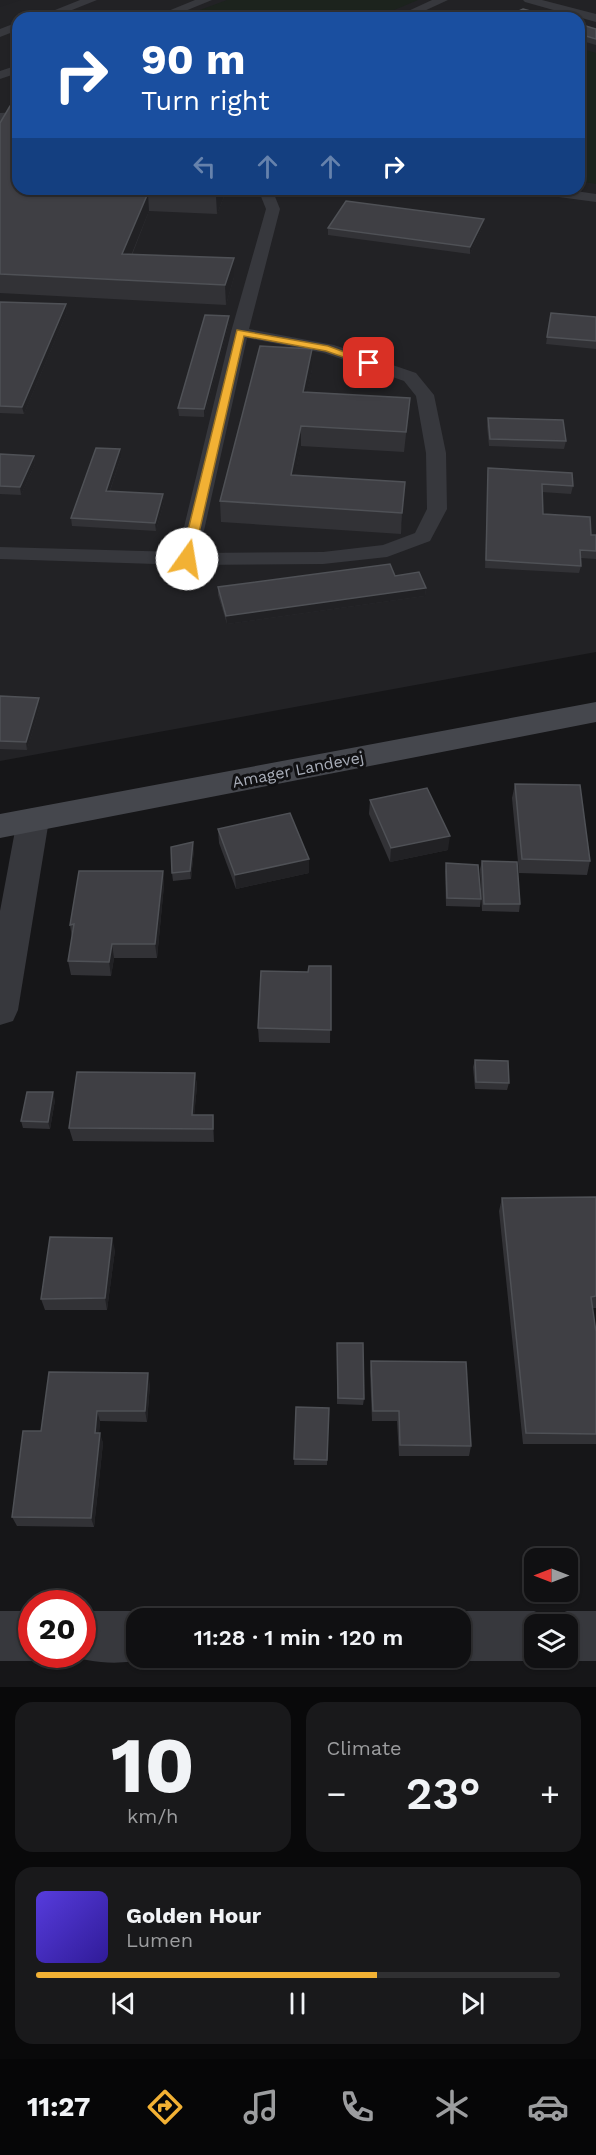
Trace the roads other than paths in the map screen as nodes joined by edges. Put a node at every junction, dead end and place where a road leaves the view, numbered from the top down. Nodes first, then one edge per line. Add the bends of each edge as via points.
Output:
1 (91, 0) edge
2 (206, 0) edge
3 (442, 0) edge
4 (529, 0) edge
5 (57, 12) edge
6 (173, 12) edge
7 (413, 12) edge
8 (574, 12) edge
9 (267, 195) edge
10 (574, 195) edge
11 (596, 198) edge
12 (240, 332) junction
13 (0, 553) edge
14 (187, 559) junction
15 (596, 712) edge
16 (33, 819) junction
17 (0, 826) edge
18 (0, 1010) edge
19 (0, 1636) edge
20 (18, 1636) edge
21 (96, 1636) edge
22 (126, 1636) edge
23 (471, 1636) edge
24 (524, 1636) edge
25 (578, 1636) edge
26 (596, 1636) edge

1 - 5 lane
2 - 6 lane
3 - 7 lane
4 - 8 lane
9 - 12 lane via 273,209
10 - 11 lane
12 - 14 lane
12 - 14 lane via 328,349 410,377 425,395 436,453 437,509 423,537 387,551 323,558
13 - 14 lane
15 - 16 street, Amager Landevej
16 - 17 street, Amager Landevej
16 - 18 street
19 - 20 street
21 - 22 street
23 - 24 street
25 - 26 street

